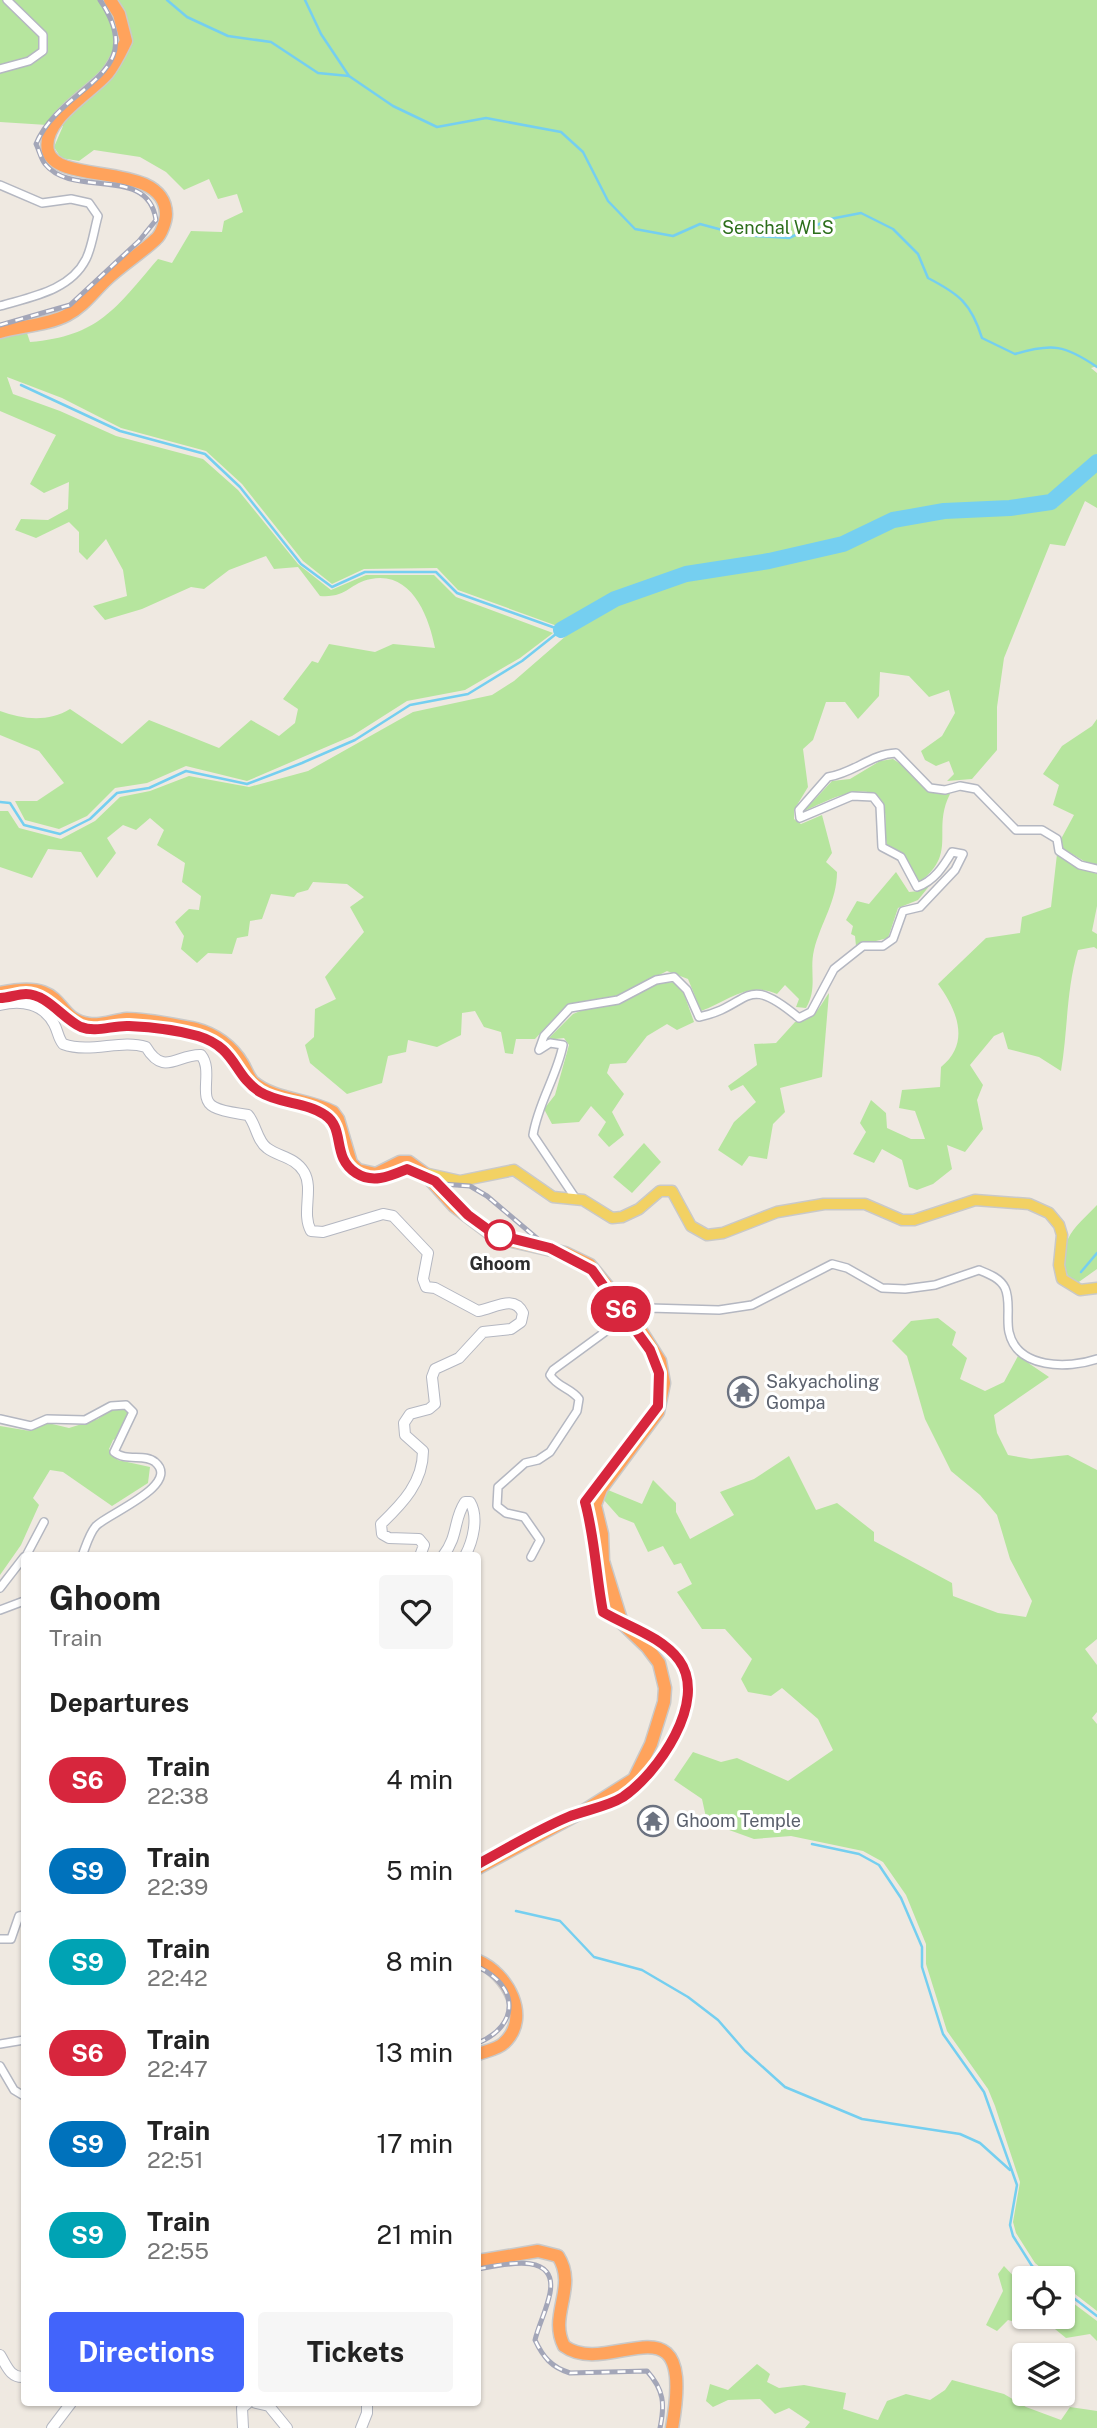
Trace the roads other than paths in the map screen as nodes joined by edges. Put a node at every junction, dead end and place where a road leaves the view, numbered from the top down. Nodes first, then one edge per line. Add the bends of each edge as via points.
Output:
1 (7, 0) edge
2 (110, 0) edge
3 (0, 69) edge
4 (0, 186) edge
5 (0, 306) edge
6 (0, 332) edge
7 (1097, 869) edge
8 (0, 993) edge
9 (0, 1005) edge
10 (424, 1173) junction
11 (576, 1199) junction
12 (1097, 1288) edge
13 (627, 1316) junction
14 (1097, 1359) edge
15 (0, 1419) edge
16 (44, 1522) dead end
17 (28, 1552) edge
18 (84, 1552) edge
19 (421, 1552) edge
20 (446, 1552) edge
21 (467, 1552) edge
22 (531, 1557) dead end
23 (21, 1562) edge
24 (0, 1588) edge
25 (21, 1602) edge
26 (0, 1610) edge
27 (481, 1866) edge
28 (21, 1916) edge
29 (0, 1939) edge
30 (481, 1963) edge
31 (21, 2040) edge
32 (0, 2044) edge
33 (481, 2052) edge
34 (0, 2066) edge
35 (21, 2094) edge
36 (481, 2260) edge
37 (0, 2355) edge
38 (21, 2376) edge
39 (69, 2406) edge
40 (244, 2406) edge
41 (269, 2406) edge
42 (367, 2406) edge
43 (52, 2428) edge
44 (243, 2428) edge
45 (287, 2428) edge
46 (360, 2428) edge
47 (672, 2428) edge

1 - 3 street via 43,35 43,51 29,61
2 - 6 highway via 126,41 105,77 86,90 52,128 48,153 58,164 138,181 159,194 166,214 159,237 65,316
4 - 5 street via 42,203 89,202 98,216 85,260 72,275 50,292
7 - 11 street via 1080,865 1059,851 1057,839 1042,830 1016,830 976,789 930,788 895,753 880,754 842,775 828,777 799,810 800,818 852,796 873,797 880,806 882,847 901,857 917,887 935,876 952,852 963,854 955,870 920,907 903,911 893,939 883,947 863,946 834,969 811,1012 799,1018 778,999 758,993 699,1017 687,990 674,977 656,980 618,1000 570,1008 544,1036 538,1050 550,1043 563,1045 533,1135
8 - 10 highway via 24,988 49,993 75,1018 91,1025 128,1019 215,1036 241,1060 252,1081 333,1112 351,1163 358,1170 376,1174 409,1162
9 - 19 main road via 38,1006 55,1024 63,1044 72,1048 135,1044 146,1047 161,1062 201,1055 209,1073 208,1104 248,1115 267,1149 288,1157 304,1172 306,1222 311,1231 323,1232 383,1214 393,1216 428,1253 426,1287 478,1311 511,1301 519,1305 521,1322 511,1329 483,1332 459,1358 435,1369 435,1404 410,1414 404,1423 405,1435 423,1451 423,1468 410,1494 381,1524 382,1534 419,1539 424,1545
10 - 11 main road via 460,1181 514,1170 553,1197
10 - 13 highway via 454,1206 495,1237 565,1252 590,1265
11 - 12 main road via 612,1218 639,1209 660,1191 672,1191 691,1226 707,1235 778,1212 824,1204 865,1204 902,1220 975,1200 1029,1204 1059,1224 1062,1279 1080,1290
13 - 14 street via 649,1308 719,1310 752,1305 832,1264 882,1287 905,1289 935,1285 979,1270 1005,1287 1013,1343 1053,1367
13 - 22 street via 553,1370 553,1381 579,1399 577,1411 550,1452 525,1463 498,1487 498,1506 524,1517 540,1540
13 - 27 highway via 660,1361 663,1397 658,1412 601,1489 595,1505 603,1562 622,1623 659,1663 664,1703 634,1779
15 - 18 street via 31,1426 47,1419 85,1420 111,1406 126,1405 133,1412 114,1452 121,1458 153,1460 161,1477 142,1497 94,1528
16 - 17 street
20 - 21 main road via 454,1541 460,1510 470,1502 475,1522
23 - 24 street
25 - 26 street
28 - 29 street via 11,1939
30 - 33 highway via 502,1977 517,2009 513,2030 503,2045
31 - 32 street
34 - 35 street
36 - 47 highway via 538,2251 558,2256 567,2278 559,2329 564,2346 580,2353 645,2347 663,2353 677,2380
37 - 38 main road via 11,2373
39 - 43 main road
40 - 44 main road
41 - 45 main road
42 - 46 main road

